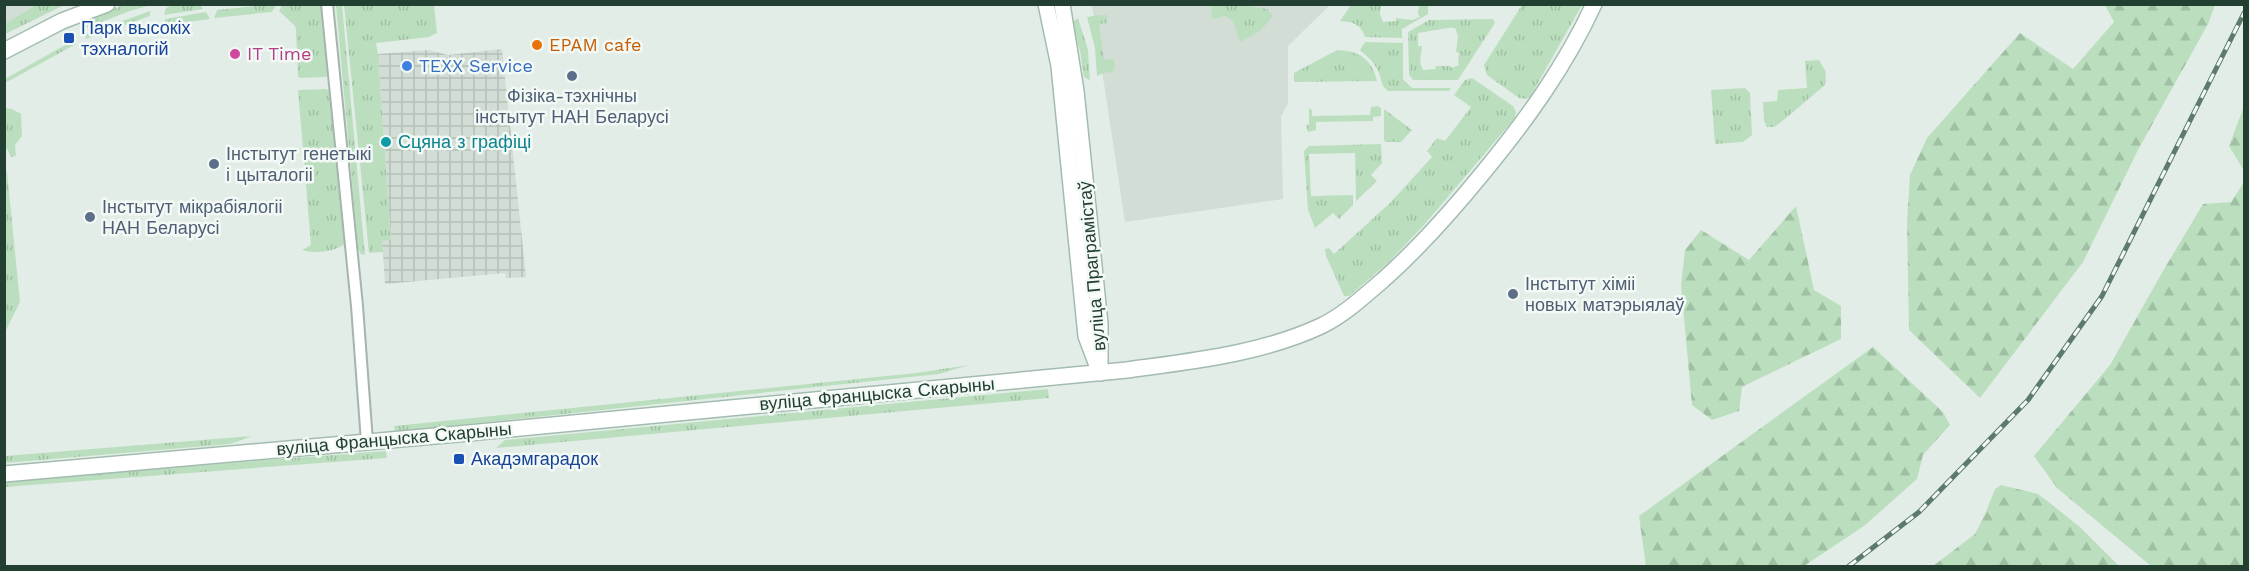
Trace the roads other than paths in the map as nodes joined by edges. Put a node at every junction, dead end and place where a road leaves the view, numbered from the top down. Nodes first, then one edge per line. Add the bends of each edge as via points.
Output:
1 (107, 4) edge
2 (327, 4) edge
3 (1046, 4) edge
4 (1062, 4) edge
5 (1594, 4) edge
6 (4, 51) edge
7 (1100, 373) junction
8 (367, 442) junction
9 (4, 474) edge

1 - 6 main road via 62,21
2 - 8 street
3 - 7 main road, вуліца Праграмістаў via 1059,66 1086,336
4 - 7 main road, вуліца Праграмістаў via 1076,91 1100,324
5 - 7 main road, вуліца Францыска Скарыны via 1532,111 1492,162 1416,251 1359,301 1321,326 1279,342 1200,360
7 - 8 main road, вуліца Францыска Скарыны
8 - 9 main road, вуліца Францыска Скарыны

